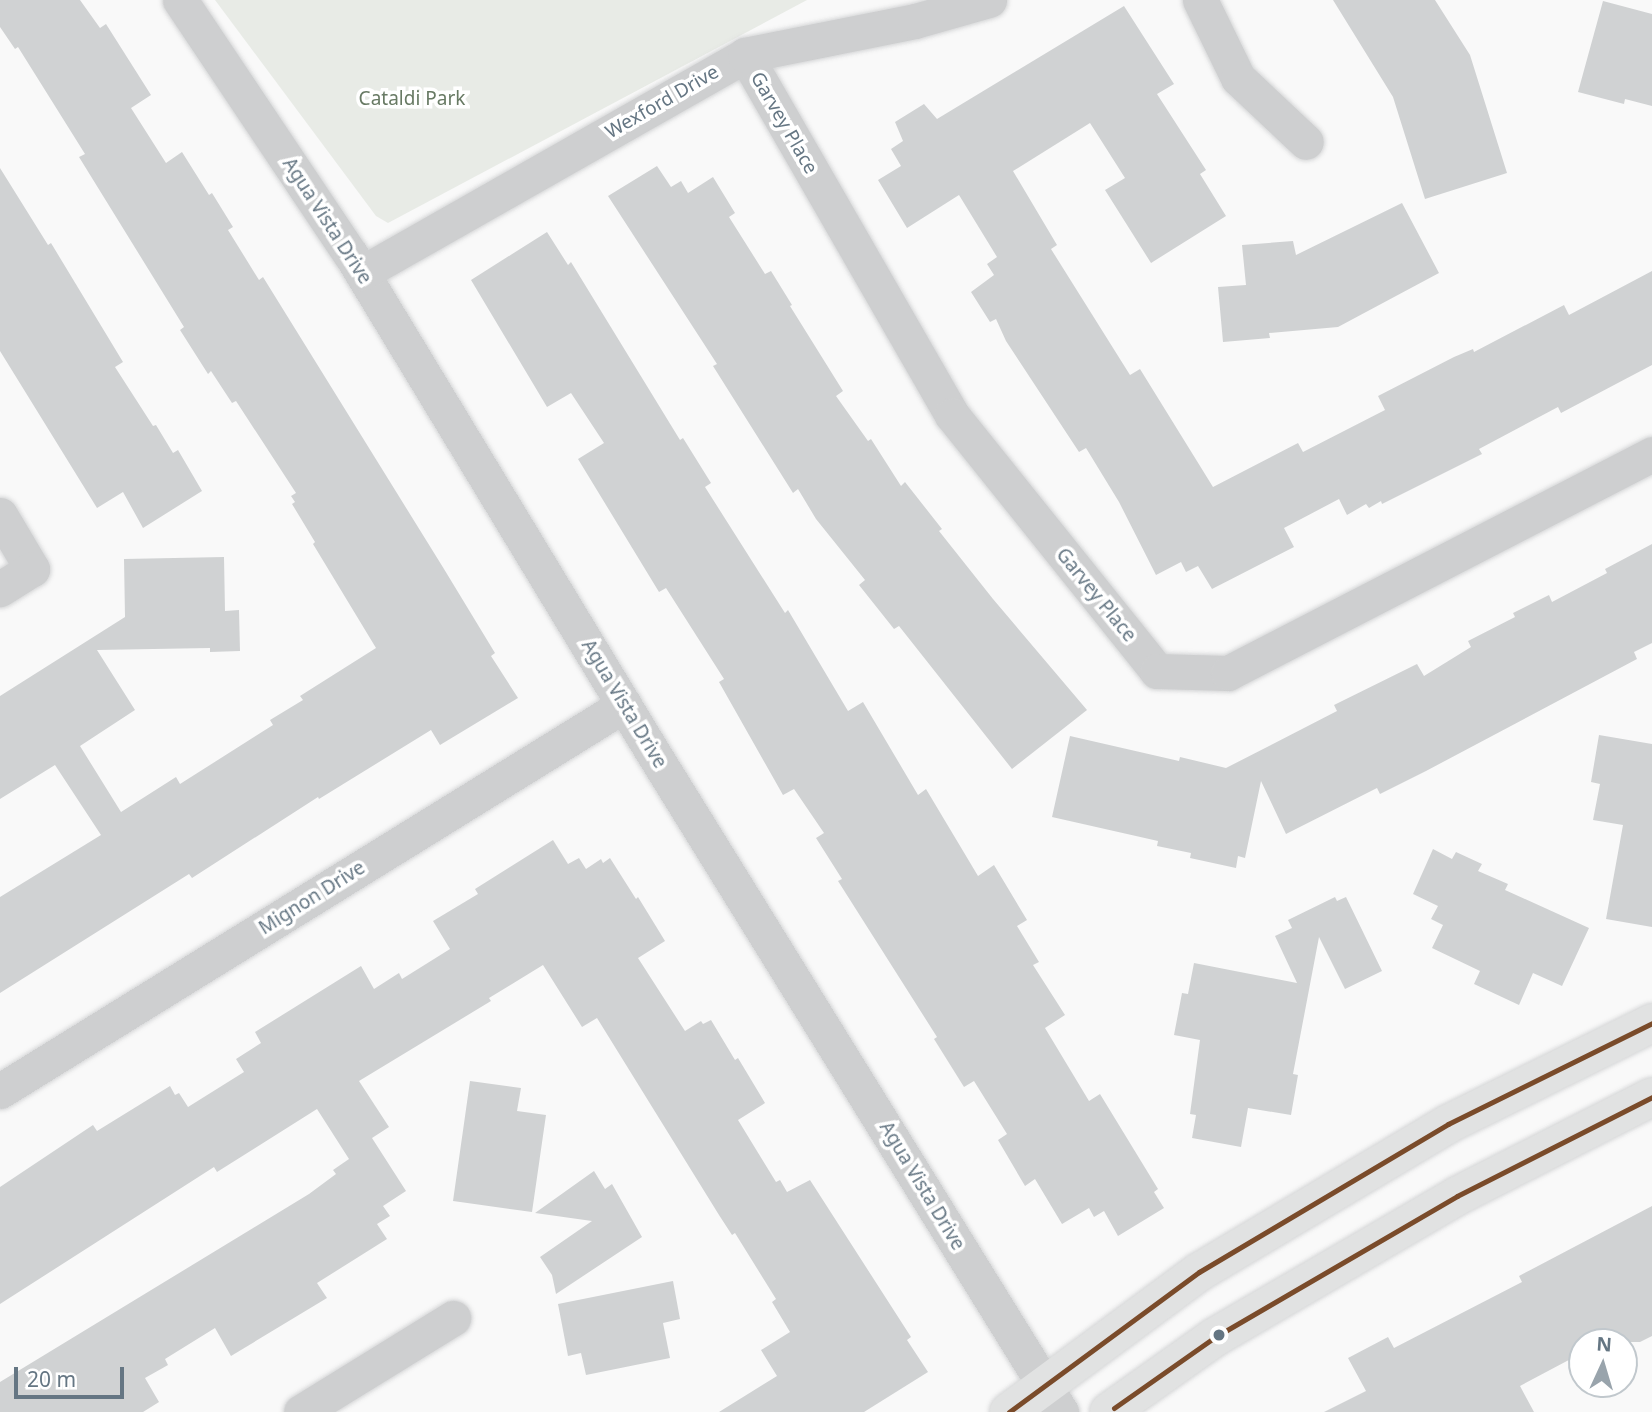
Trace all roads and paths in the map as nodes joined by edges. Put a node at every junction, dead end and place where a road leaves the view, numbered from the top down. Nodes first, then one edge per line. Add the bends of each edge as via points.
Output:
1 (180, 0) edge
2 (989, 0) edge
3 (1200, 0) edge
4 (745, 55) junction
5 (1306, 142) dead end
6 (362, 274) junction
7 (1652, 454) edge
8 (0, 515) edge
9 (0, 589) edge
10 (624, 705) junction
11 (1652, 1023) edge
12 (0, 1091) edge
13 (1652, 1097) edge
14 (453, 1318) dead end
15 (1052, 1398) edge
16 (301, 1412) edge
17 (1009, 1412) edge
18 (1109, 1412) edge

1 - 6 street, Agua Vista Drive
2 - 4 street, Wexford Drive via 915,22
3 - 5 street via 1238,78
4 - 6 street, Wexford Drive
4 - 7 street, Garvey Place via 952,415 1157,671 1228,673
6 - 10 street, Agua Vista Drive
8 - 9 street via 32,569
10 - 12 street, Mignon Drive
10 - 15 street, Agua Vista Drive
11 - 15 main road via 1448,1124 1222,1258
13 - 18 main road via 1446,1203 1215,1337
14 - 16 street
15 - 17 main road

